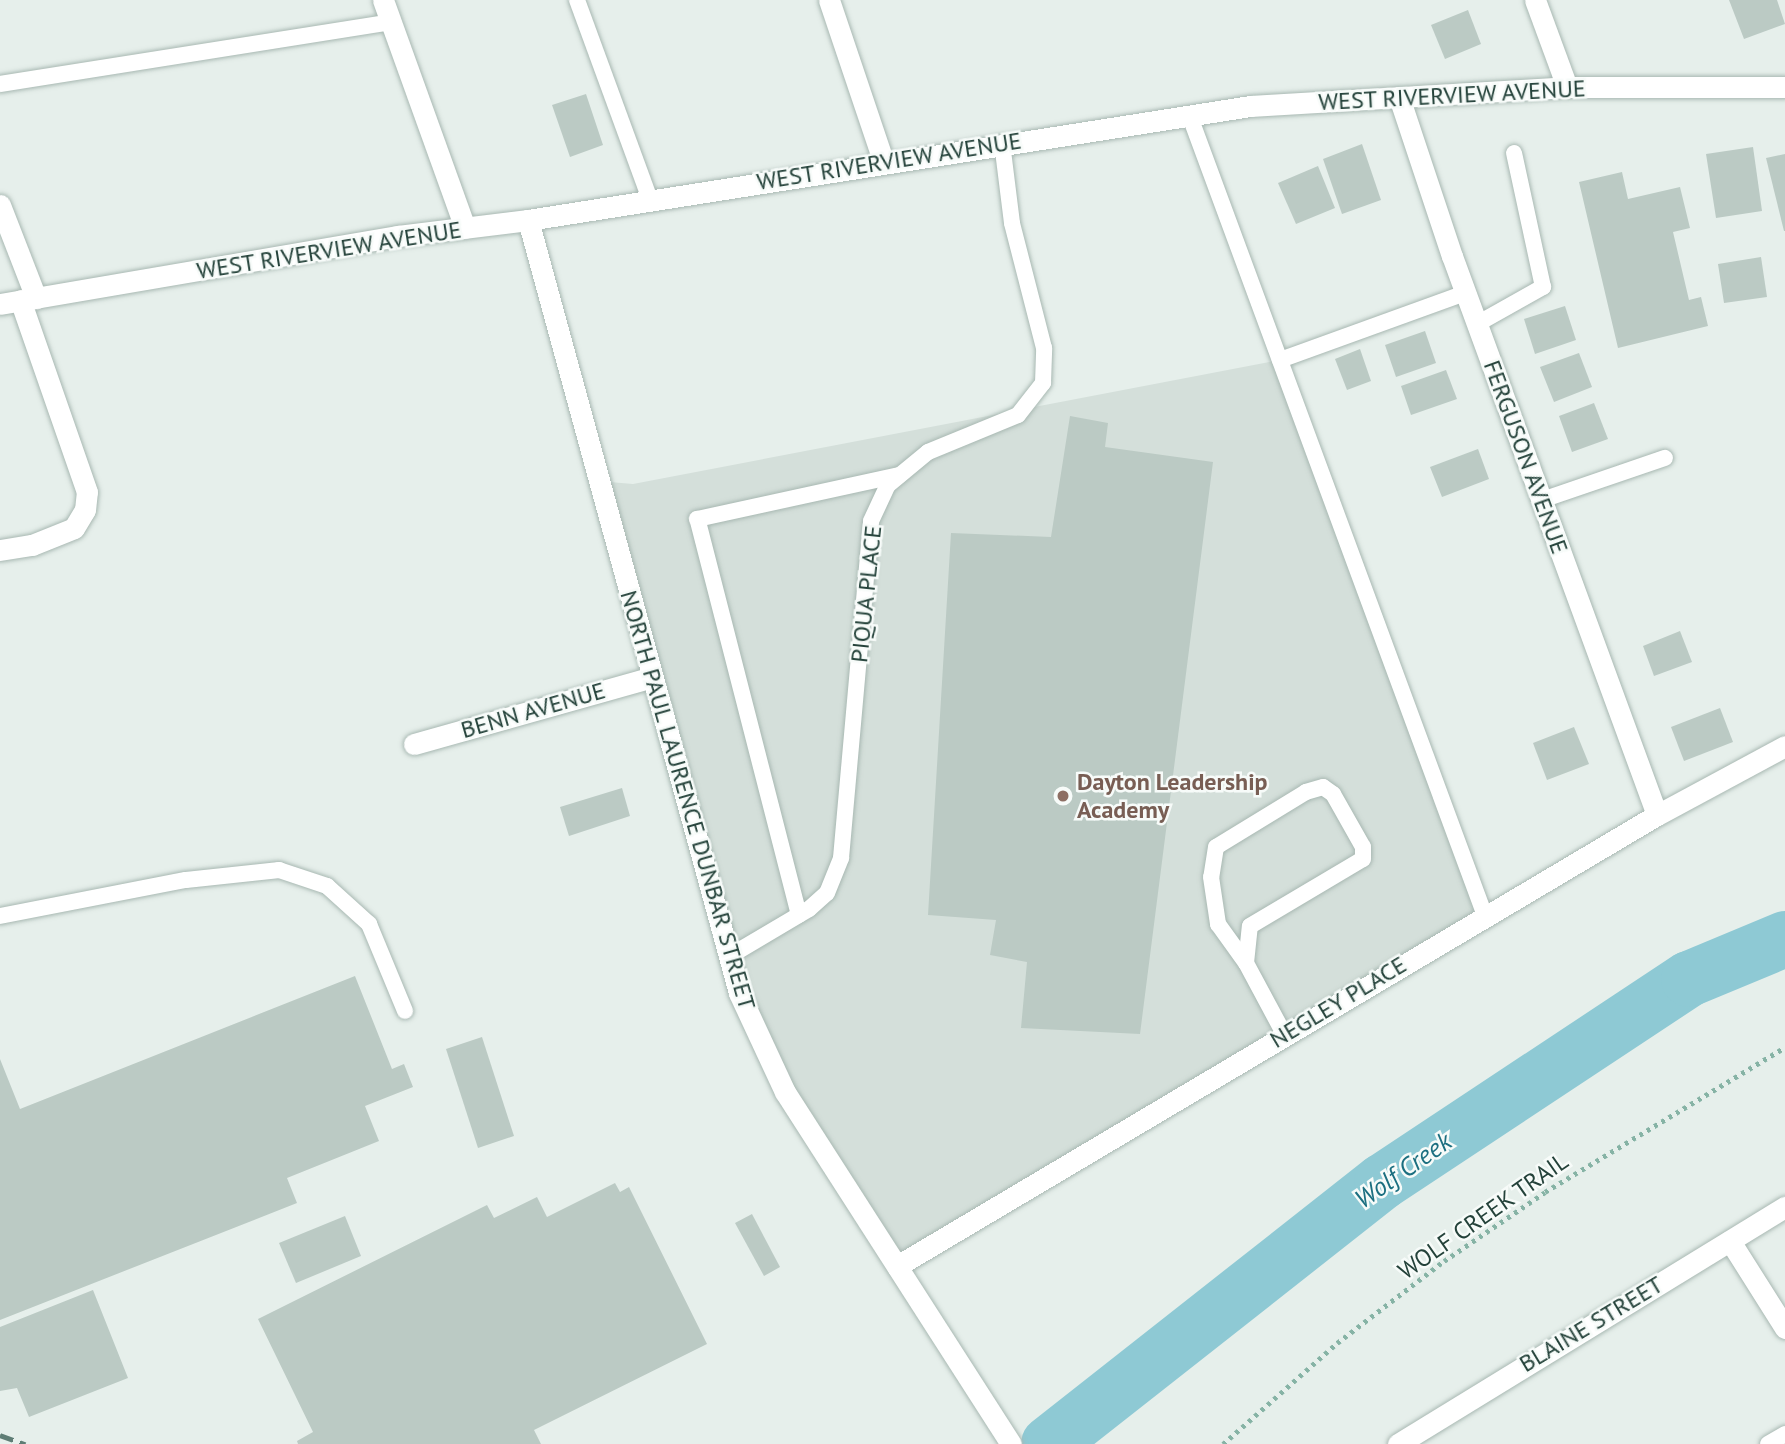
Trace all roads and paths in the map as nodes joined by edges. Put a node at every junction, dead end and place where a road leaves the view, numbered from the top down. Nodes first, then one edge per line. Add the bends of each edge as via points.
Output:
1 (383, 0) edge
2 (576, 0) edge
3 (829, 0) edge
4 (1535, 0) edge
5 (391, 22) junction
6 (0, 84) edge
7 (1785, 87) edge
8 (1567, 88) junction
9 (1399, 97) junction
10 (1189, 114) junction
11 (1002, 142) junction
12 (1514, 153) dead end
13 (884, 163) junction
14 (650, 200) junction
15 (0, 205) edge
16 (528, 220) junction
17 (465, 228) junction
18 (1465, 293) junction
19 (19, 301) edge
20 (1476, 324) junction
21 (1280, 360) junction
22 (1665, 457) dead end
23 (901, 474) junction
24 (1542, 500) junction
25 (0, 550) edge
26 (652, 677) junction
27 (414, 744) dead end
28 (1785, 746) edge
29 (1657, 815) junction
30 (799, 915) junction
31 (0, 916) edge
32 (1485, 916) junction
33 (728, 957) junction
34 (1246, 963) junction
35 (405, 1011) dead end
36 (1284, 1034) junction
37 (1785, 1047) edge
38 (1785, 1207) edge
39 (1730, 1241) junction
40 (897, 1266) junction
41 (1785, 1328) edge
42 (1785, 1433) edge
43 (1011, 1444) edge
44 (1223, 1444) edge
45 (1398, 1444) edge
46 (1768, 1444) edge

1 - 5 street
2 - 14 lane
3 - 13 street
4 - 8 street
5 - 6 lane
5 - 17 street
7 - 8 street, WEST RIVERVIEW AVENUE
8 - 9 street, WEST RIVERVIEW AVENUE
9 - 10 street, WEST RIVERVIEW AVENUE
9 - 18 street, FERGUSON AVENUE
10 - 11 street, WEST RIVERVIEW AVENUE
10 - 21 lane
11 - 13 street, WEST RIVERVIEW AVENUE
11 - 23 lane, PIQUA PLACE via 1012,223 1044,348 1043,383 1018,415 928,452
12 - 20 lane via 1543,287
13 - 14 street, WEST RIVERVIEW AVENUE
14 - 16 street, WEST RIVERVIEW AVENUE
15 - 19 street
16 - 17 street, WEST RIVERVIEW AVENUE
16 - 26 street, NORTH PAUL LAURENCE DUNBAR STREET
17 - 19 street, WEST RIVERVIEW AVENUE
18 - 20 street, FERGUSON AVENUE
18 - 21 lane
19 - 25 street via 87,492 85,510 74,527 32,545
20 - 24 street, FERGUSON AVENUE
21 - 32 lane
22 - 24 lane
23 - 30 lane, PIQUA PLACE via 888,485 871,521 841,859 827,893
23 - 30 lane via 697,519
24 - 29 street, FERGUSON AVENUE
26 - 27 street, BENN AVENUE
26 - 33 street, NORTH PAUL LAURENCE DUNBAR STREET
28 - 29 street, NEGLEY PLACE
29 - 32 street, NEGLEY PLACE
30 - 33 lane, PIQUA PLACE
31 - 35 lane via 186,880 279,870 327,886 369,924
32 - 36 street, NEGLEY PLACE
33 - 40 street, NORTH PAUL LAURENCE DUNBAR STREET via 756,1035 785,1092
34 - 34 lane via 1218,924 1211,877 1216,847 1306,792 1323,787 1333,794 1363,847 1363,859 1250,926
34 - 36 lane
36 - 40 street, NEGLEY PLACE
37 - 44 path, WOLF CREEK TRAIL via 1545,1192 1444,1261 1337,1343
38 - 39 street, BLAINE STREET
39 - 41 street
39 - 45 street, BLAINE STREET
40 - 43 street, NORTH PAUL LAURENCE DUNBAR STREET
42 - 46 lane

